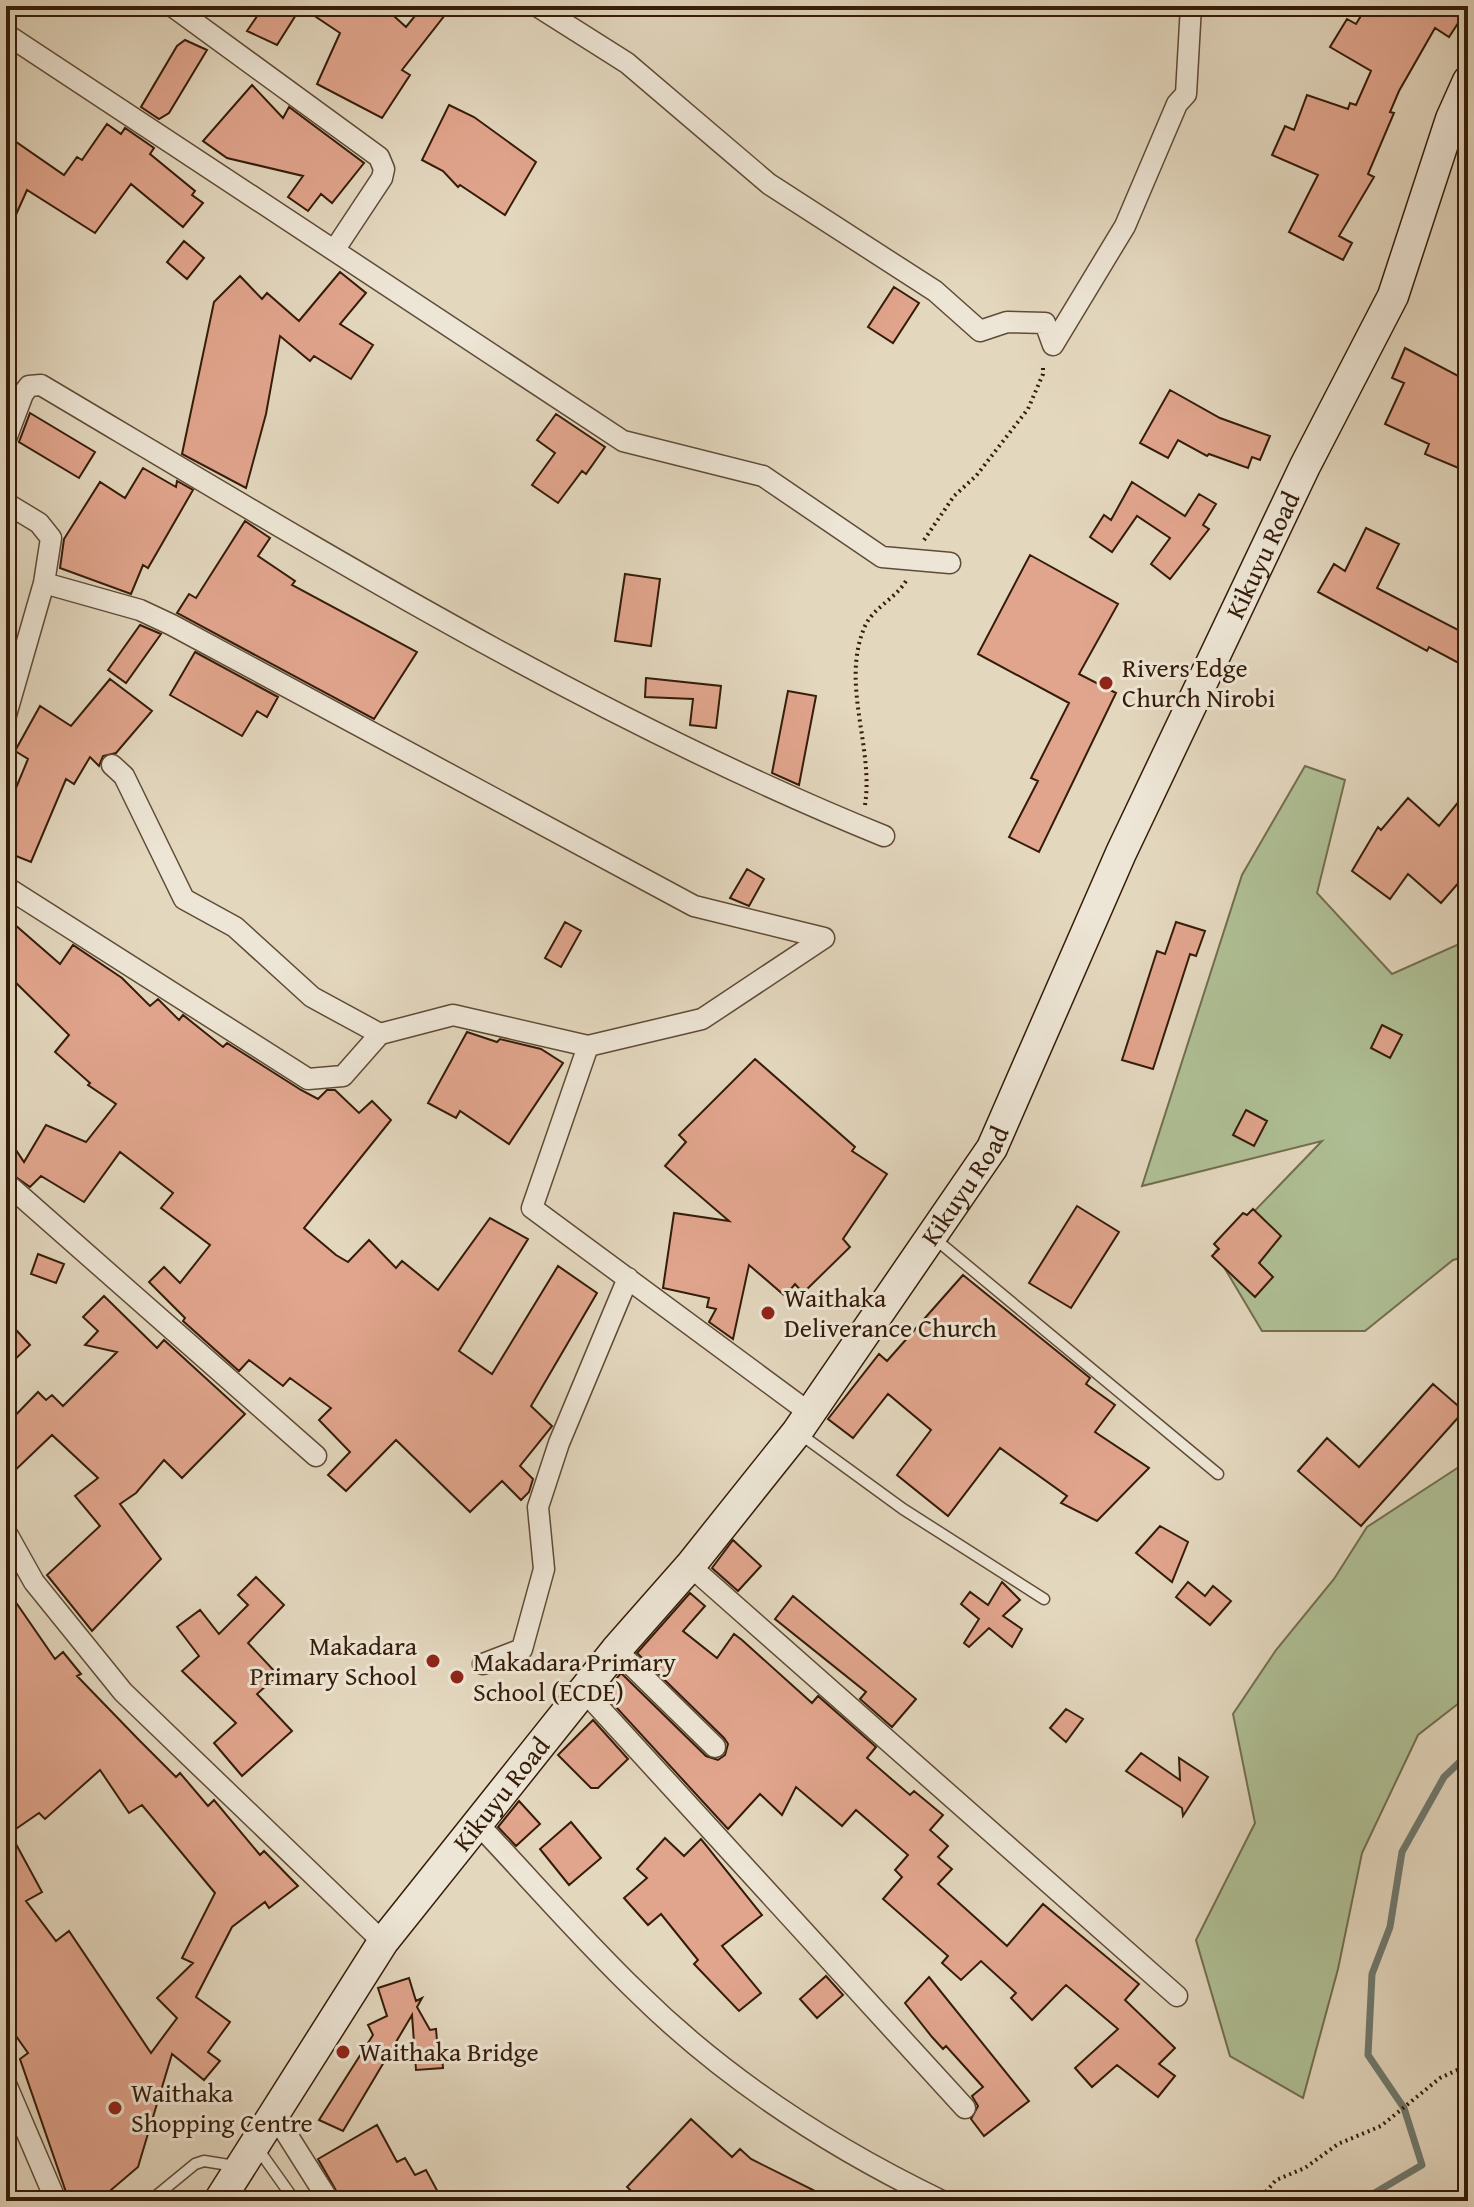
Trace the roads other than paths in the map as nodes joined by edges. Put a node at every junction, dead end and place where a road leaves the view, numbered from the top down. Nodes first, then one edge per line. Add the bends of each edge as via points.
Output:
1 (172, 6) edge
2 (537, 6) edge
3 (1191, 6) edge
4 (6, 34) edge
5 (1468, 81) edge
6 (1460, 124) edge
7 (335, 249) junction
8 (6, 439) edge
9 (6, 503) edge
10 (950, 563) dead end
11 (44, 583) junction
12 (6, 715) edge
13 (112, 765) dead end
14 (884, 836) dead end
15 (6, 887) edge
16 (380, 1034) junction
17 (588, 1046) junction
18 (6, 1183) edge
19 (932, 1237) junction
20 (628, 1278) junction
21 (804, 1423) junction
22 (316, 1456) dead end
23 (1218, 1474) dead end
24 (6, 1532) edge
25 (690, 1566) junction
26 (1044, 1599) dead end
27 (616, 1650) junction
28 (483, 1664) dead end
29 (584, 1691) junction
30 (715, 1747) dead end
31 (478, 1824) junction
32 (383, 1942) junction
33 (1177, 1996) dead end
34 (6, 2084) edge
35 (965, 2108) dead end
36 (274, 2114) junction
37 (248, 2155) junction
38 (56, 2201) edge
39 (150, 2201) edge
40 (219, 2201) edge
41 (295, 2201) edge
42 (329, 2201) edge
43 (942, 2201) edge

1 - 7 street via 379,157 382,178
2 - 3 street via 627,63 769,184 935,291 980,331 1007,322 1045,323 1053,345 1125,226 1186,94
4 - 7 street
5 - 6 main road, Kikuyu Road
6 - 19 main road, Kikuyu Road via 1393,296 1305,466 1121,853 992,1148
7 - 10 street via 623,441 763,476 882,557
8 - 14 street via 23,394 29,386 41,385 447,626 772,791
9 - 11 street via 39,523 51,538
11 - 12 street
11 - 17 street via 140,610 172,625 694,906 824,938 702,1019
13 - 16 street via 124,776 184,899 235,927 312,997
15 - 16 street via 308,1079 343,1076
16 - 17 street via 453,1015
17 - 20 street via 532,1208
18 - 22 street
19 - 21 main road, Kikuyu Road
19 - 23 lane
20 - 21 street
20 - 28 street via 538,1507 544,1569 522,1649
21 - 25 main road, Kikuyu Road
21 - 26 lane via 903,1509
24 - 32 street via 34,1582 123,1692
25 - 27 main road, Kikuyu Road
25 - 33 street
27 - 29 main road, Kikuyu Road
27 - 30 street
29 - 31 main road, Kikuyu Road
29 - 35 street
31 - 32 main road, Kikuyu Road
31 - 43 street via 638,1993 717,2062 789,2117
32 - 36 main road, Kikuyu Road
34 - 38 street
36 - 37 main road, Kikuyu Road
36 - 42 street
37 - 39 lane via 195,2164
37 - 40 main road, Kikuyu Road
37 - 41 lane

